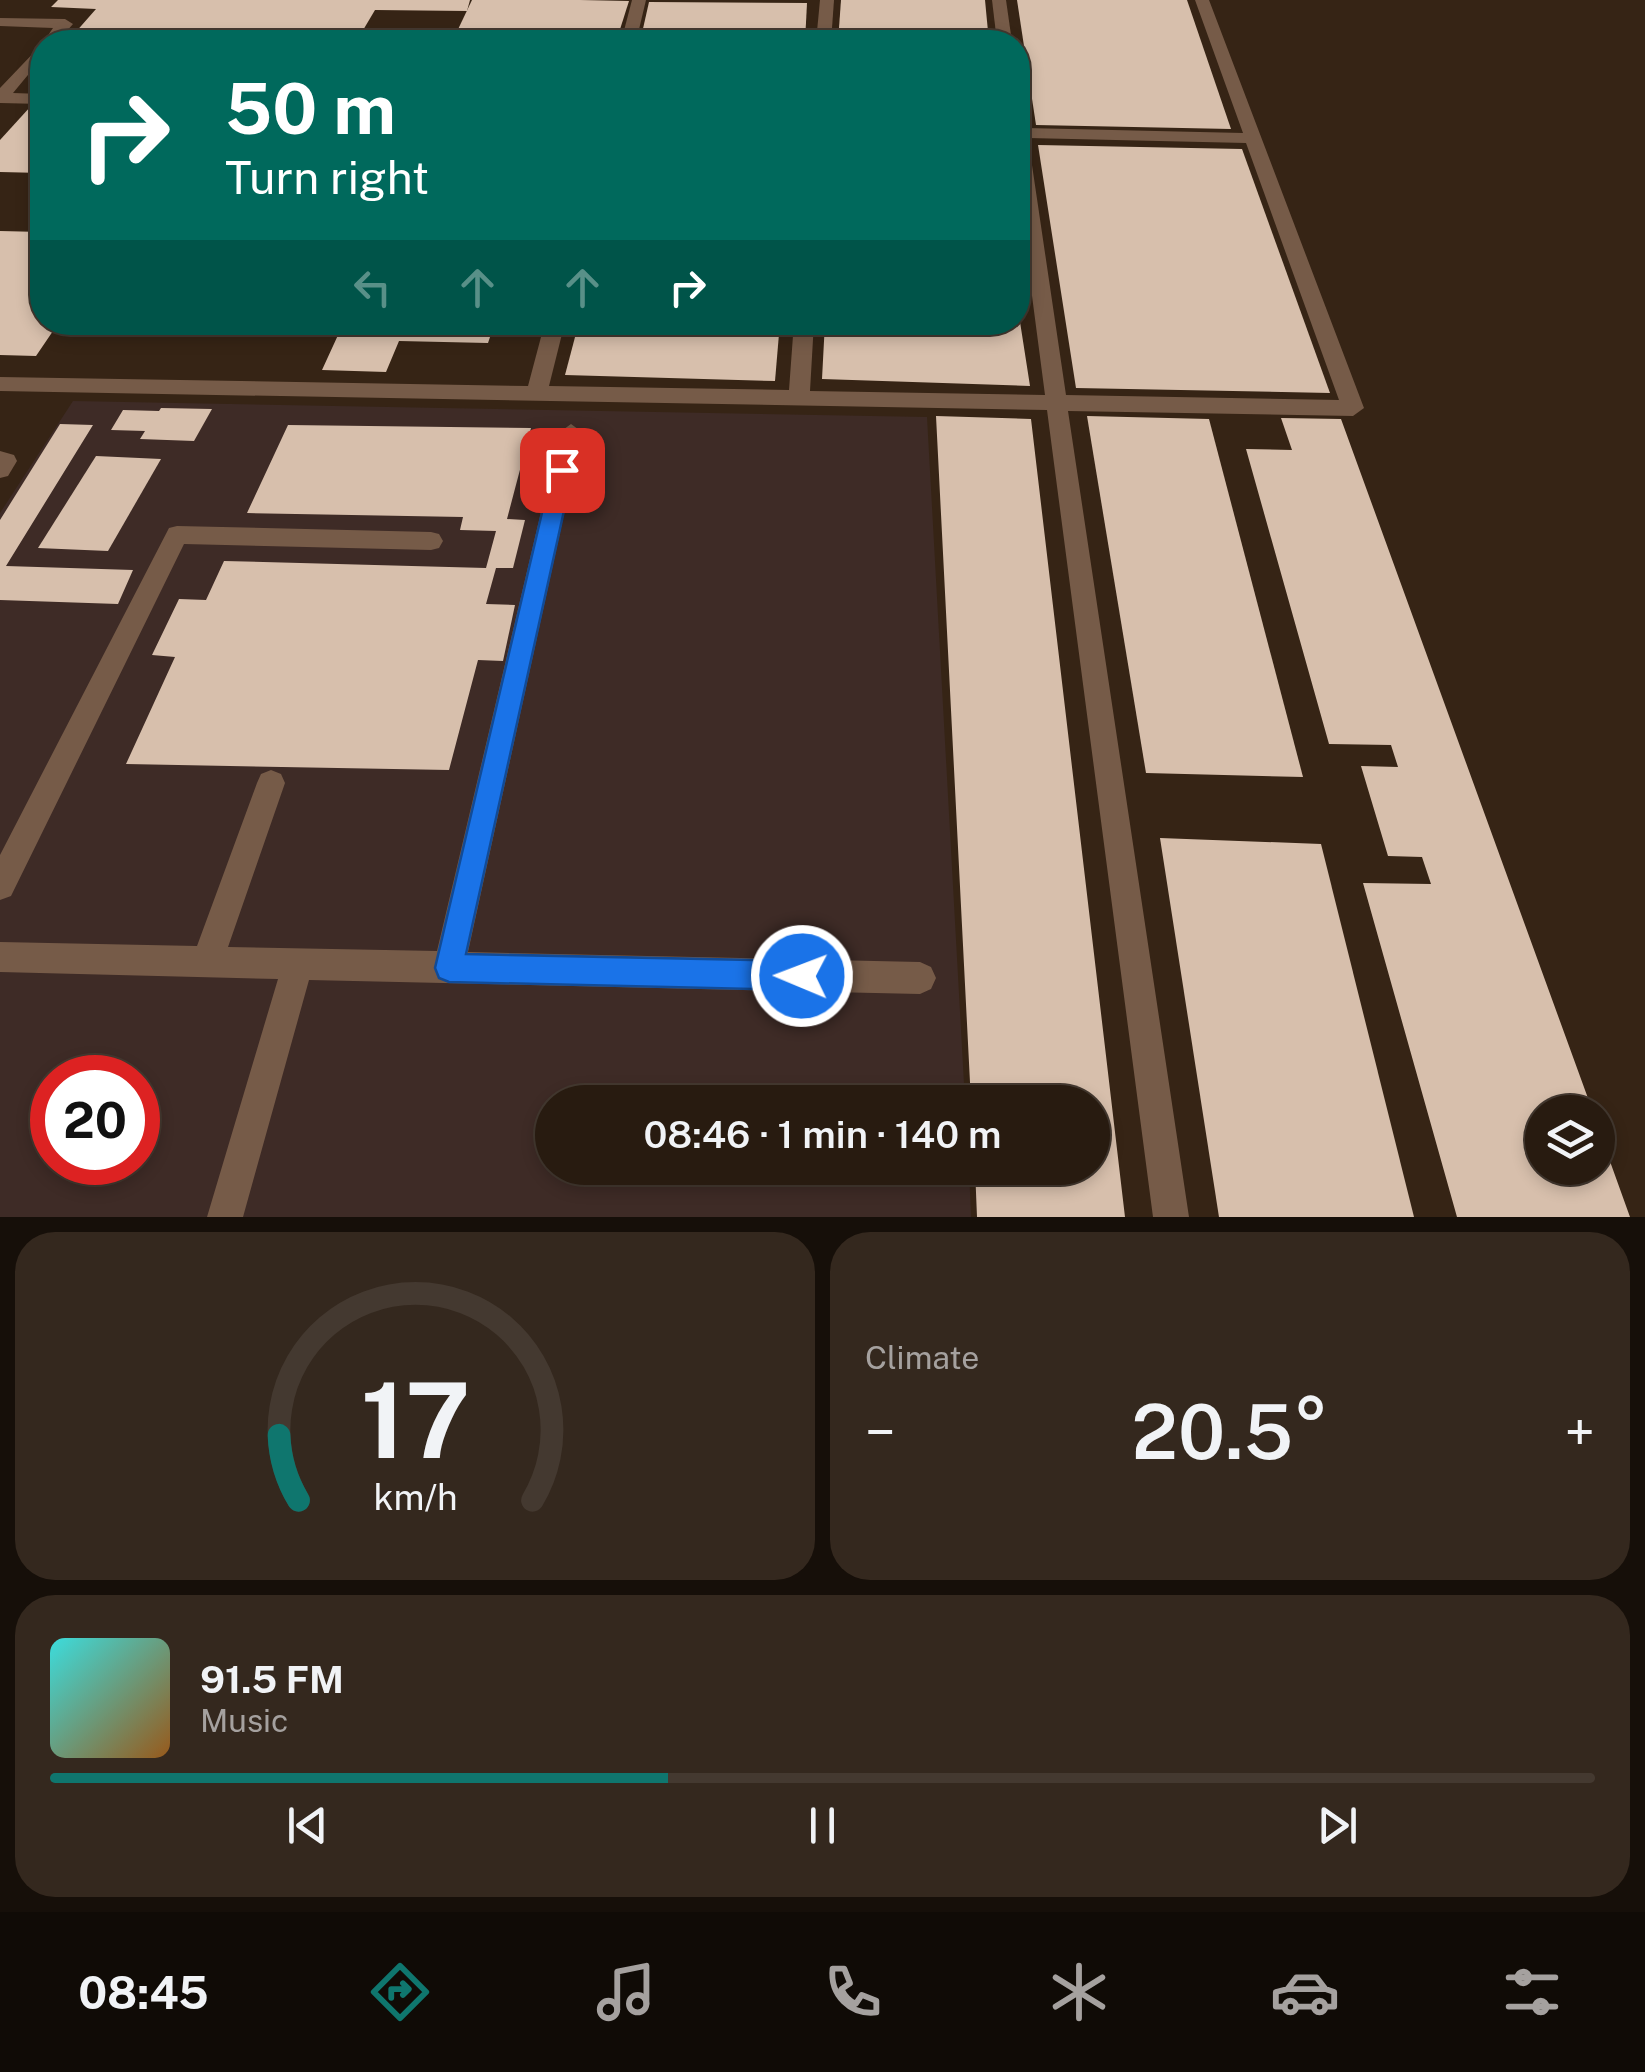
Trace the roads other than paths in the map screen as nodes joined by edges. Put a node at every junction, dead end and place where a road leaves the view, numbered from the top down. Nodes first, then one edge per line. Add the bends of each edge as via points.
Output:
1 (639, 0) edge
2 (826, 0) edge
3 (999, 0) edge
4 (1202, 0) edge
5 (0, 22) edge
6 (60, 30) edge
7 (631, 30) edge
8 (825, 30) edge
9 (1003, 30) edge
10 (30, 64) edge
11 (0, 98) edge
12 (30, 99) edge
13 (1030, 132) edge
14 (1252, 138) junction
15 (1030, 218) edge
16 (552, 335) edge
17 (803, 335) edge
18 (8, 385) edge
19 (537, 392) junction
20 (799, 398) junction
21 (1056, 403) junction
22 (0, 410) edge
23 (571, 432) dead end
24 (0, 459) edge
25 (0, 470) edge
26 (430, 542) dead end
27 (270, 783) dead end
28 (0, 886) edge
29 (0, 957) edge
30 (206, 962) junction
31 (298, 964) junction
32 (449, 968) junction
33 (920, 978) dead end
34 (225, 1217) edge
35 (1171, 1217) edge

1 - 7 street
2 - 8 street
3 - 9 street
4 - 14 street
5 - 6 street via 65,24
10 - 11 street
11 - 12 street
13 - 14 street
14 - 21 street via 1353,408
15 - 21 street
16 - 19 street
17 - 20 street
18 - 19 street
18 - 22 street
19 - 20 street
20 - 21 street
21 - 35 street
23 - 32 street
24 - 25 street via 6,462
26 - 28 street via 177,534
27 - 30 street
29 - 30 street
30 - 31 street
31 - 32 street
31 - 34 street
32 - 33 street

